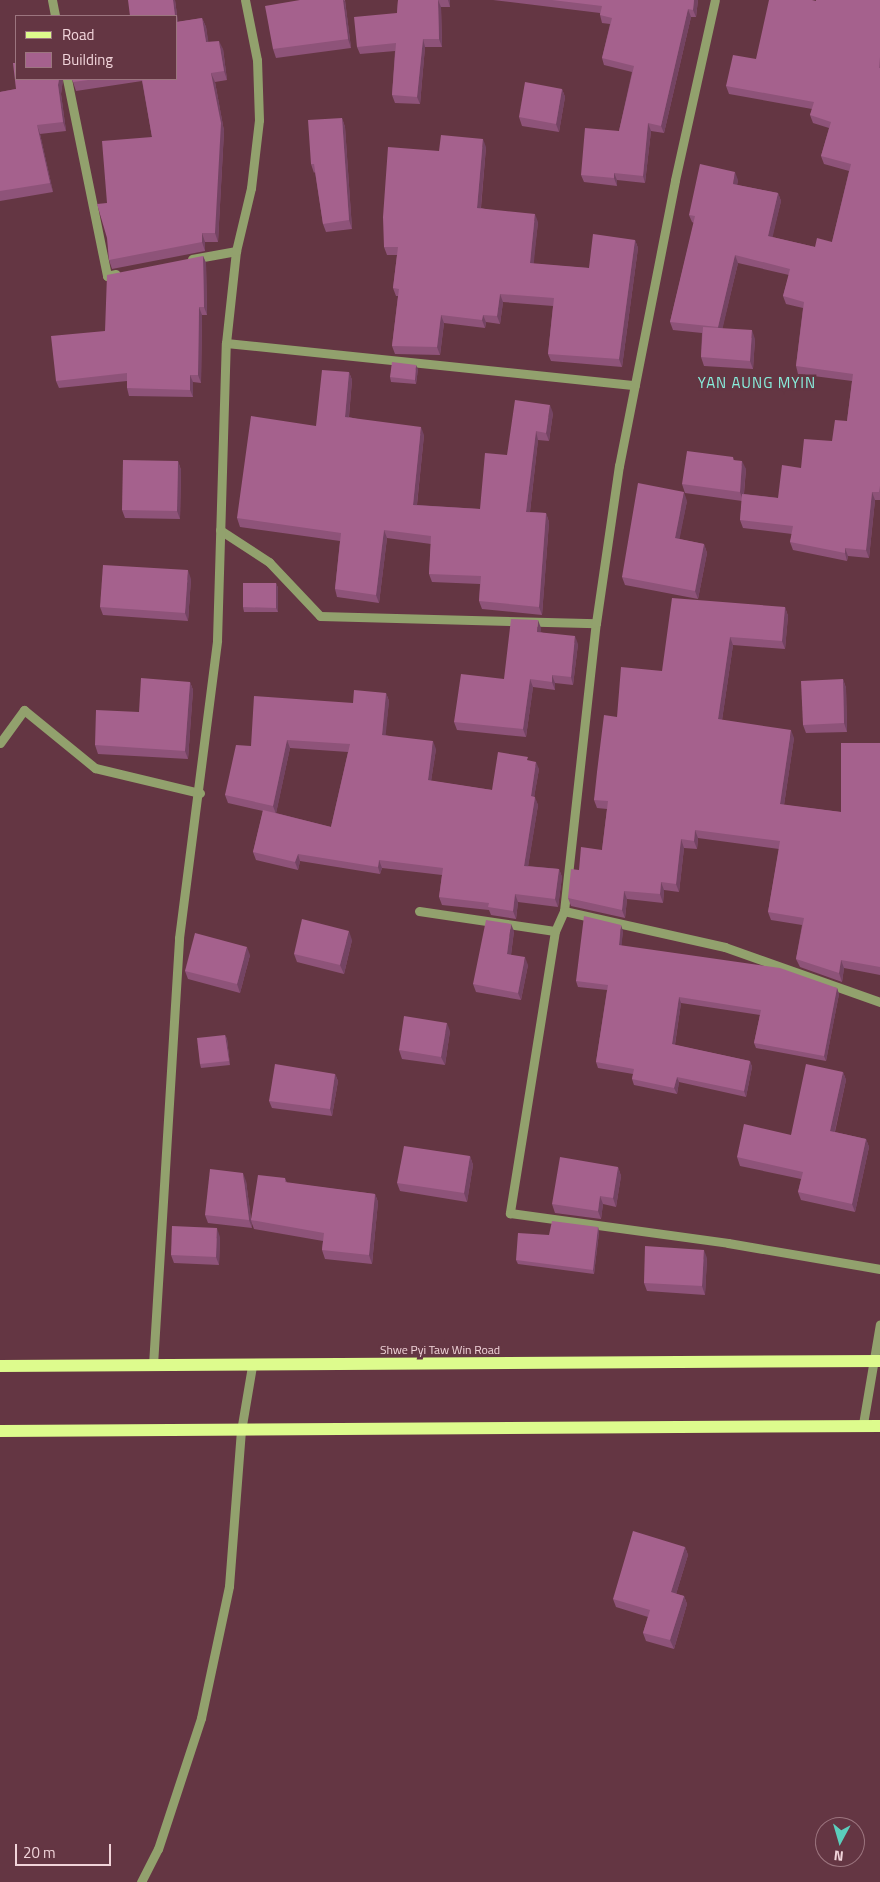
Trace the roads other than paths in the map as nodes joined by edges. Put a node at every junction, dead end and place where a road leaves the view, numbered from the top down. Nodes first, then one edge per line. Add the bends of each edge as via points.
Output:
1 (52, 0) edge
2 (245, 0) edge
3 (715, 0) edge
4 (55, 15) edge
5 (67, 80) edge
6 (236, 251) junction
7 (181, 262) edge
8 (125, 272) edge
9 (226, 343) junction
10 (635, 385) junction
11 (220, 530) junction
12 (596, 623) junction
13 (0, 743) edge
14 (200, 793) junction
15 (419, 911) dead end
16 (564, 911) junction
17 (555, 931) junction
18 (880, 1002) edge
19 (880, 1268) edge
20 (880, 1324) edge
21 (876, 1361) edge
22 (153, 1365) junction
23 (0, 1366) edge
24 (252, 1366) junction
25 (863, 1424) junction
26 (880, 1426) edge
27 (0, 1431) edge
28 (241, 1431) junction
29 (141, 1882) edge

1 - 4 street
2 - 6 street via 257,60 259,120 251,188
3 - 10 street via 675,180
5 - 8 street via 107,276
6 - 7 street
6 - 9 street
9 - 10 street
9 - 11 street
10 - 12 street
11 - 12 street via 269,562 320,616
11 - 14 street via 217,640
12 - 16 street
13 - 14 street via 24,710 95,768
14 - 22 street via 179,938
15 - 17 street
16 - 17 street
16 - 18 street via 725,947
17 - 19 street via 510,1213
20 - 21 street
21 - 24 main road, Shwe Pyi Taw Win Road
21 - 25 street
22 - 23 main road, Shwe Pyi Taw Win Road
22 - 24 main road, Shwe Pyi Taw Win Road
24 - 28 street
25 - 26 main road
25 - 28 main road
27 - 28 main road
28 - 29 street via 229,1586 201,1718 158,1849

